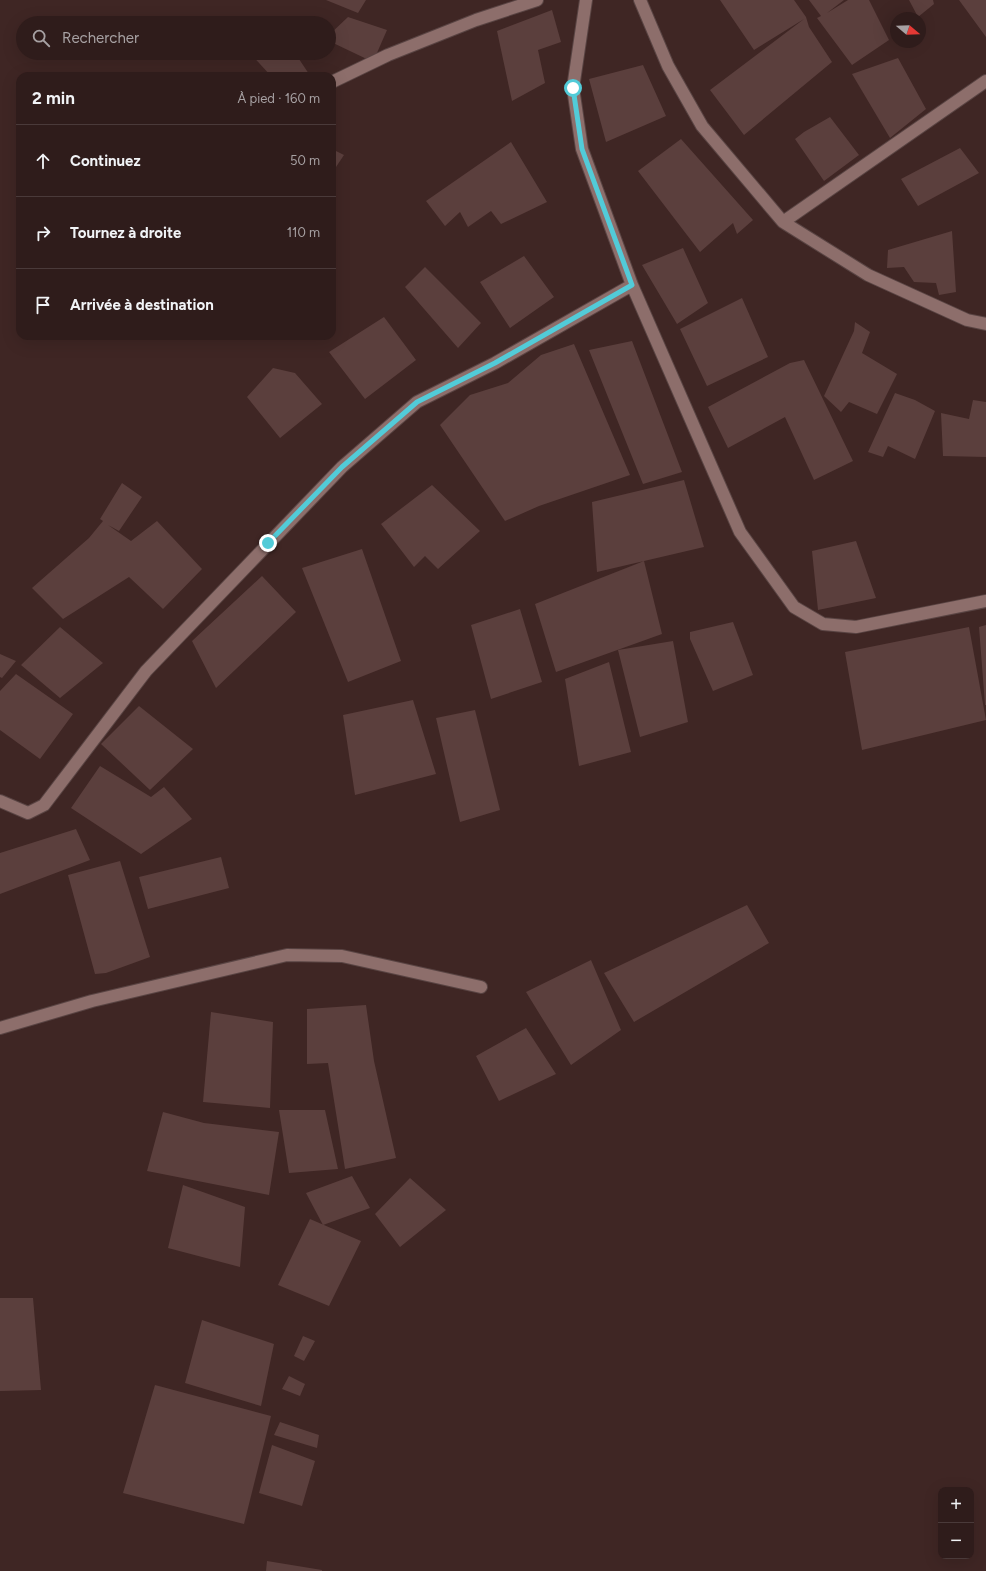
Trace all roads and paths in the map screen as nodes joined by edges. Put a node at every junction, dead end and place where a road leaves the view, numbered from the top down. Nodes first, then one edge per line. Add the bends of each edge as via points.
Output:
1 (537, 0) edge
2 (586, 0) edge
3 (640, 0) edge
4 (336, 80) edge
5 (986, 82) edge
6 (783, 222) junction
7 (632, 285) junction
8 (986, 324) edge
9 (986, 601) edge
10 (0, 801) edge
11 (482, 987) dead end
12 (0, 1028) edge

1 - 4 street via 476,20 395,52
2 - 7 street via 573,88 582,149
3 - 6 street via 668,66 702,126
5 - 6 street
6 - 8 street via 868,275 967,320
7 - 9 street via 740,532 794,607 823,624 856,627
7 - 10 street via 495,363 417,402 342,467 146,671 44,805 28,813
11 - 12 street via 342,956 287,955 92,1001

